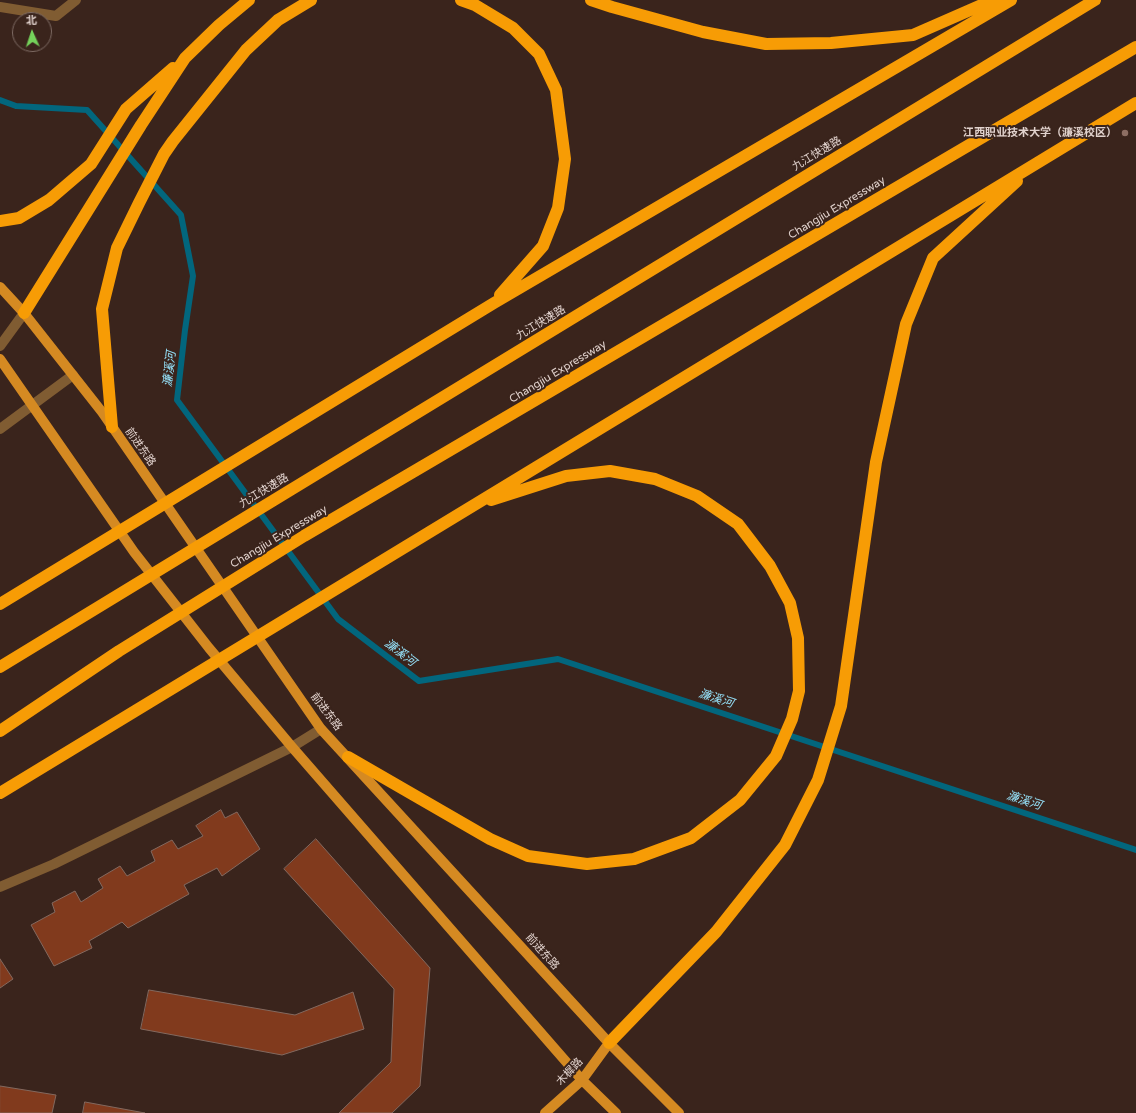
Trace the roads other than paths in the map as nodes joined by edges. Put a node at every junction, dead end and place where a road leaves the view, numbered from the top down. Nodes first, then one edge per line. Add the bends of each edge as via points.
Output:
1 (76, 0) edge
2 (249, 0) edge
3 (312, 0) edge
4 (461, 0) edge
5 (591, 0) edge
6 (993, 0) edge
7 (1011, 0) edge
8 (1095, 0) edge
9 (0, 7) edge
10 (1136, 47) edge
11 (185, 58) junction
12 (1136, 103) edge
13 (1042, 160) junction
14 (0, 221) edge
15 (0, 287) edge
16 (494, 303) junction
17 (24, 313) junction
18 (0, 346) edge
19 (0, 359) edge
20 (73, 374) junction
21 (31, 405) junction
22 (112, 427) junction
23 (0, 429) edge
24 (472, 506) junction
25 (0, 604) edge
26 (0, 667) edge
27 (322, 729) junction
28 (0, 731) edge
29 (292, 748) junction
30 (348, 757) junction
31 (0, 793) edge
32 (0, 887) edge
33 (609, 1043) junction
34 (582, 1080) junction
35 (545, 1113) edge
36 (616, 1113) edge
37 (679, 1113) edge

1 - 9 street via 56,16
2 - 11 highway
3 - 22 highway via 278,20 246,50 173,141 138,203 117,248 102,309
4 - 16 highway via 475,5 514,28 539,54 556,90 565,158 558,208 543,246
5 - 6 highway via 703,32 766,44 831,43 913,35
7 - 16 highway
8 - 26 highway, 九江快速路
10 - 28 highway, Changjiu Expressway via 304,536 119,651
11 - 14 highway via 126,109 91,164 49,200 19,218
11 - 17 highway
12 - 13 highway
13 - 24 highway
13 - 33 highway via 933,258 906,324 876,462 841,706 818,780 785,845 716,932
15 - 17 main road, 前进东路
16 - 25 highway
17 - 18 street
17 - 20 main road, 前进东路
19 - 21 main road
20 - 21 street
20 - 22 main road, 前进东路
21 - 23 street
21 - 29 main road via 134,552
22 - 27 main road, 前进东路
24 - 30 highway via 566,476 610,471 655,479 697,496 738,524 770,566 790,603 798,638 799,691 792,719 776,756 740,800 691,838 634,859 587,864 528,856 490,839
24 - 31 highway
27 - 29 street
27 - 30 main road, 前进东路
29 - 32 street via 54,864
29 - 34 main road
30 - 33 main road, 前进东路
33 - 34 main road, 木樨路
33 - 37 main road, 前进东路
34 - 35 main road, 木樨路
34 - 36 main road

